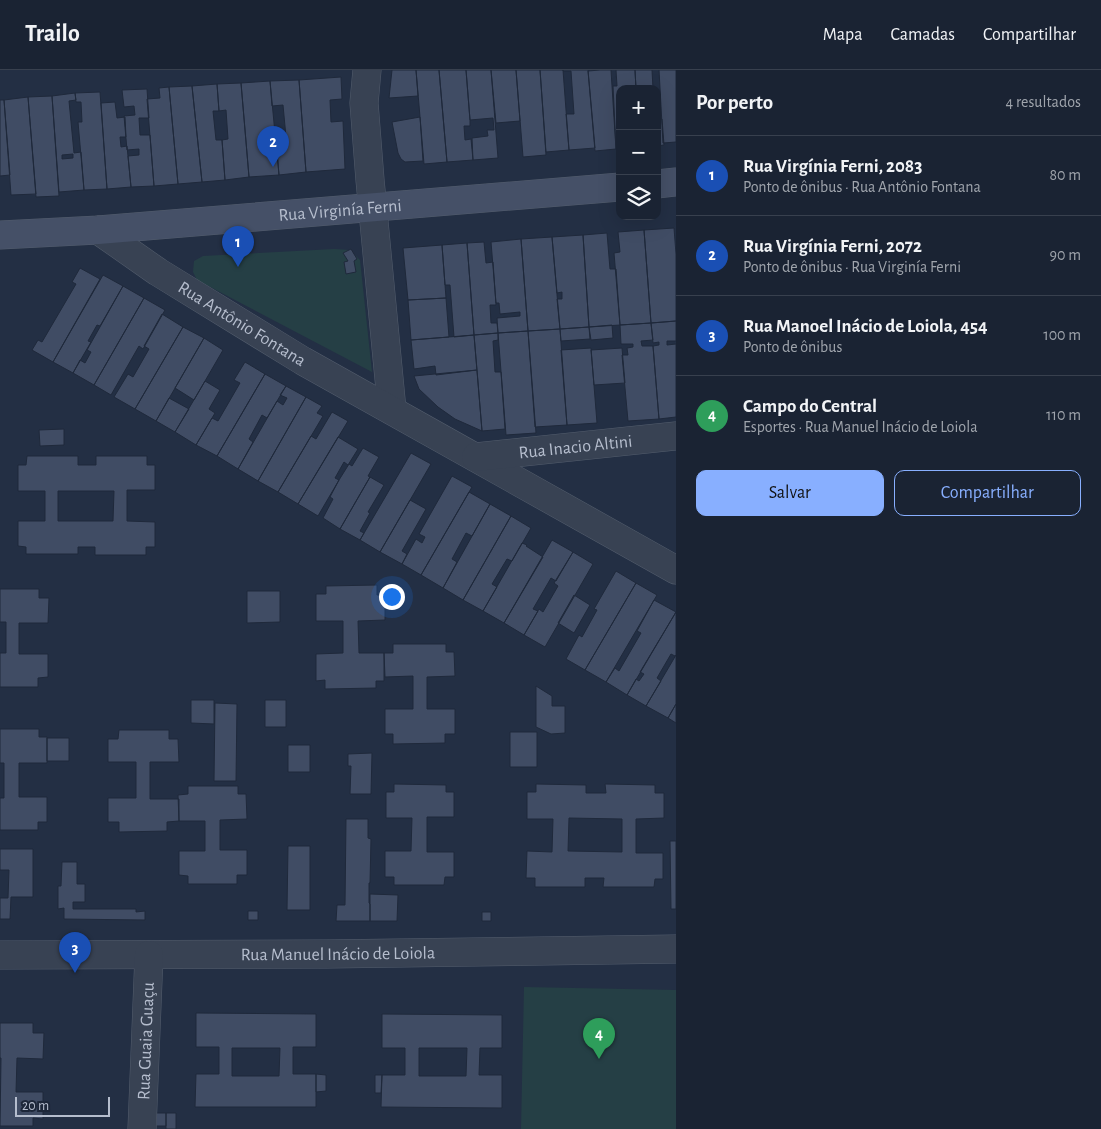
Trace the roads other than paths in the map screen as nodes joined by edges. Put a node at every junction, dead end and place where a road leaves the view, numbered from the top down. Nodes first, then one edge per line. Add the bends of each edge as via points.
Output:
1 (367, 70) edge
2 (676, 182) edge
3 (661, 184) edge
4 (616, 186) edge
5 (372, 207) junction
6 (98, 230) junction
7 (0, 235) edge
8 (392, 410) junction
9 (676, 436) edge
10 (476, 457) junction
11 (676, 570) edge
12 (676, 950) edge
13 (0, 955) edge
14 (149, 955) junction
15 (142, 1129) edge

1 - 5 street via 364,103
2 - 3 street
4 - 5 street, Rua Virginía Ferni
5 - 6 street, Rua Virginía Ferni
5 - 8 street
6 - 7 street, Rua Virginía Ferni
6 - 8 street, Rua Antônio Fontana via 158,272
8 - 10 street, Rua Antônio Fontana
9 - 10 street, Rua Inacio Altini
10 - 11 street, Rua Antônio Fontana
12 - 14 street, Rua Manuel Inácio de Loiola
13 - 14 street, Rua Manuel Inácio de Loiola
14 - 15 street, Rua Guaia Guaçu

